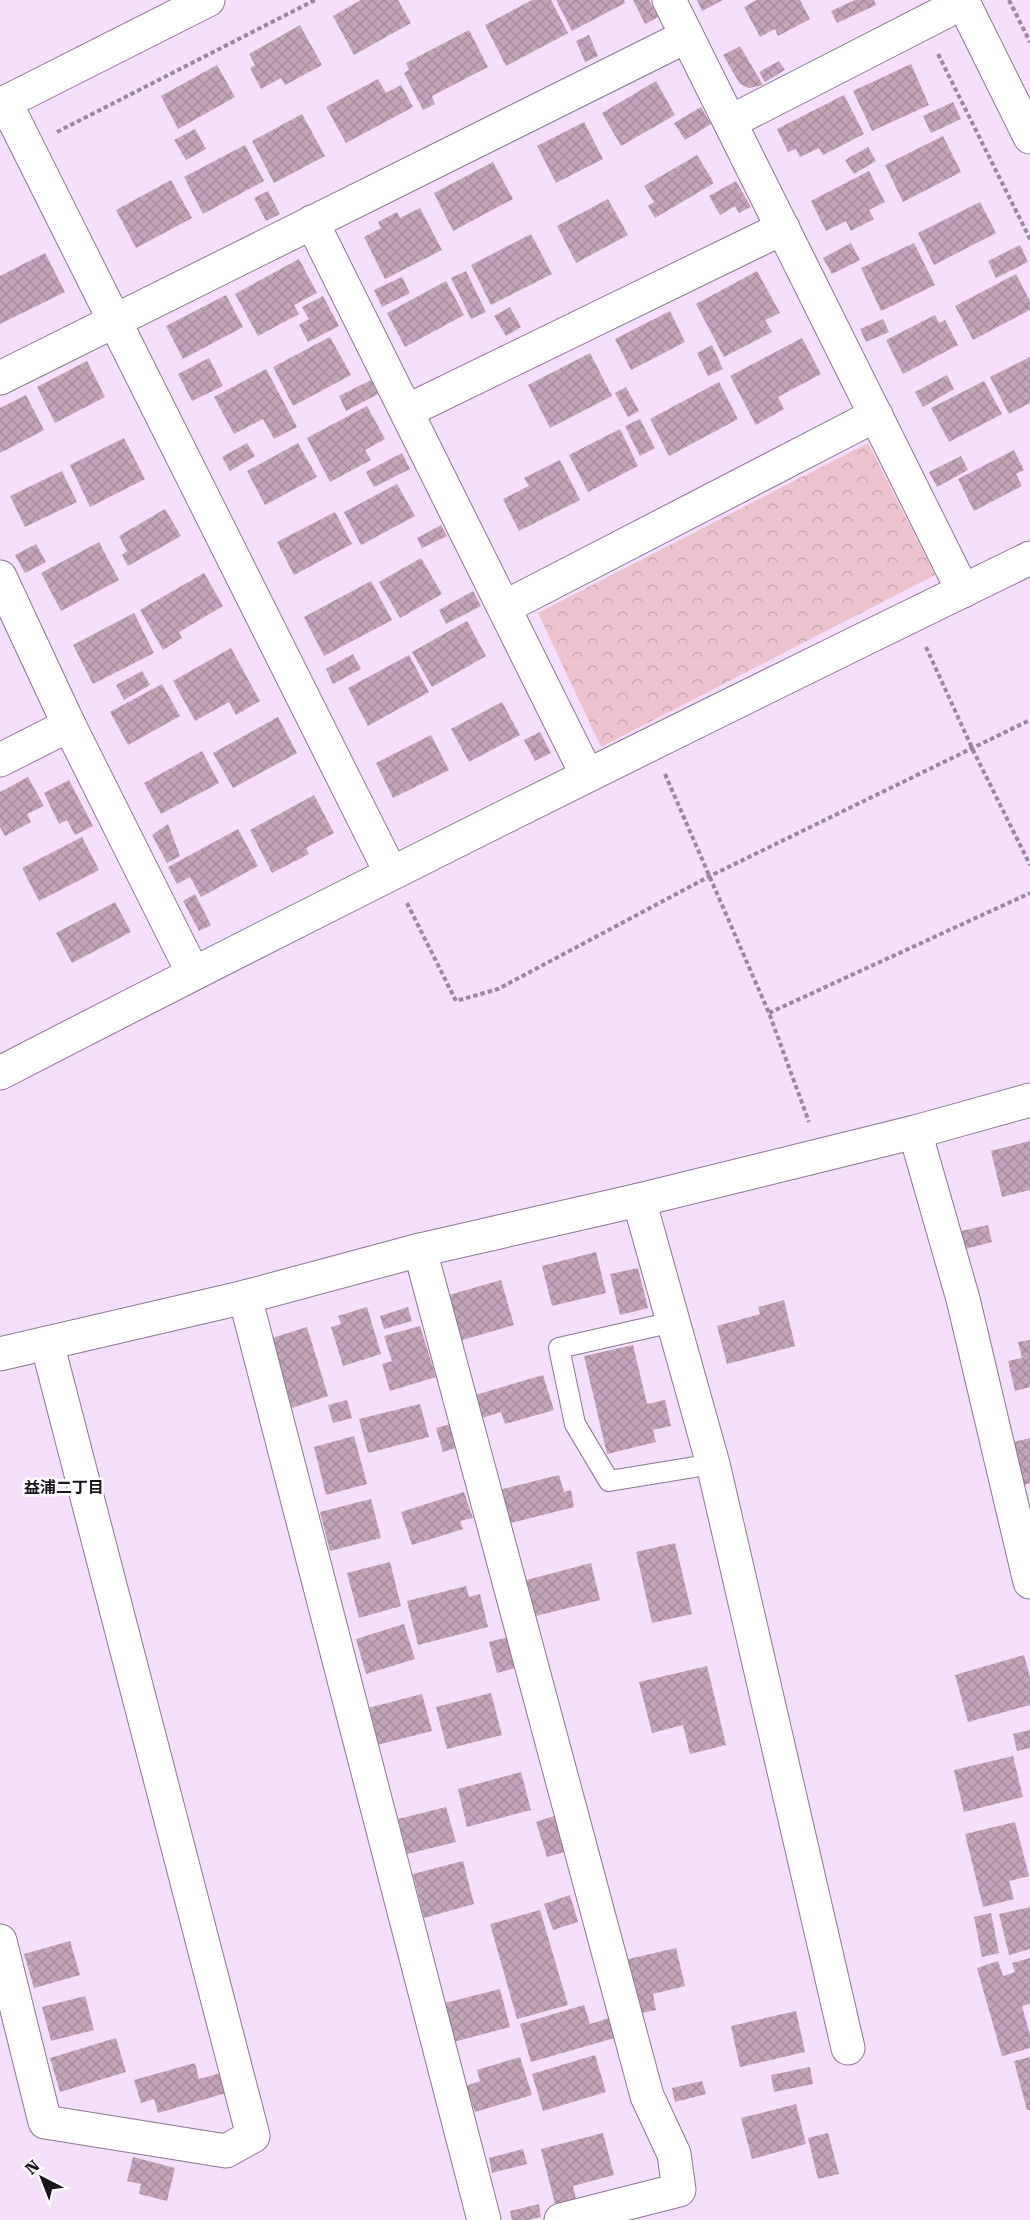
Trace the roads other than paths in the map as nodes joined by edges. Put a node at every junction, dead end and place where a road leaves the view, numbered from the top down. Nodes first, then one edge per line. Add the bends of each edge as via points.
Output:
1 (669, 0) edge
2 (963, 1) edge
3 (190, 4) edge
4 (687, 36) junction
5 (2, 103) edge
6 (730, 122) junction
7 (1030, 137) edge
8 (312, 222) junction
9 (783, 228) junction
10 (114, 321) junction
11 (0, 378) edge
12 (407, 411) junction
13 (876, 415) junction
14 (1030, 558) edge
15 (0, 578) edge
16 (963, 591) junction
17 (505, 607) junction
18 (69, 725) junction
19 (0, 759) edge
20 (587, 775) junction
21 (392, 873) junction
22 (193, 973) junction
23 (0, 1073) edge
24 (1030, 1100) edge
25 (915, 1132) junction
26 (639, 1200) junction
27 (420, 1250) junction
28 (245, 1297) junction
29 (673, 1322) junction
30 (46, 1343) junction
31 (0, 1354) edge
32 (713, 1464) junction
33 (1030, 1582) edge
34 (0, 1941) edge
35 (848, 2049) dead end
36 (484, 2220) edge
37 (561, 2220) edge

1 - 4 street
2 - 6 street
2 - 7 street
3 - 5 street
4 - 6 street
4 - 8 street
5 - 10 street
6 - 9 street
8 - 10 street
8 - 12 street
9 - 12 street
9 - 13 street
10 - 11 street
10 - 21 street
12 - 17 street
13 - 16 street
13 - 17 street
14 - 16 street
15 - 18 street
16 - 20 street
17 - 20 street
18 - 19 street
18 - 22 street
20 - 21 street
21 - 22 street
22 - 23 street
24 - 25 street
25 - 26 street
25 - 33 street via 963,1299
26 - 27 street
26 - 29 street
27 - 28 street
27 - 37 street via 647,2096 675,2154 679,2190
28 - 30 street
28 - 36 street
29 - 32 street
29 - 32 lane via 559,1348 575,1424 609,1481
30 - 31 street
30 - 34 street via 252,2136 226,2151 45,2122
32 - 35 street

